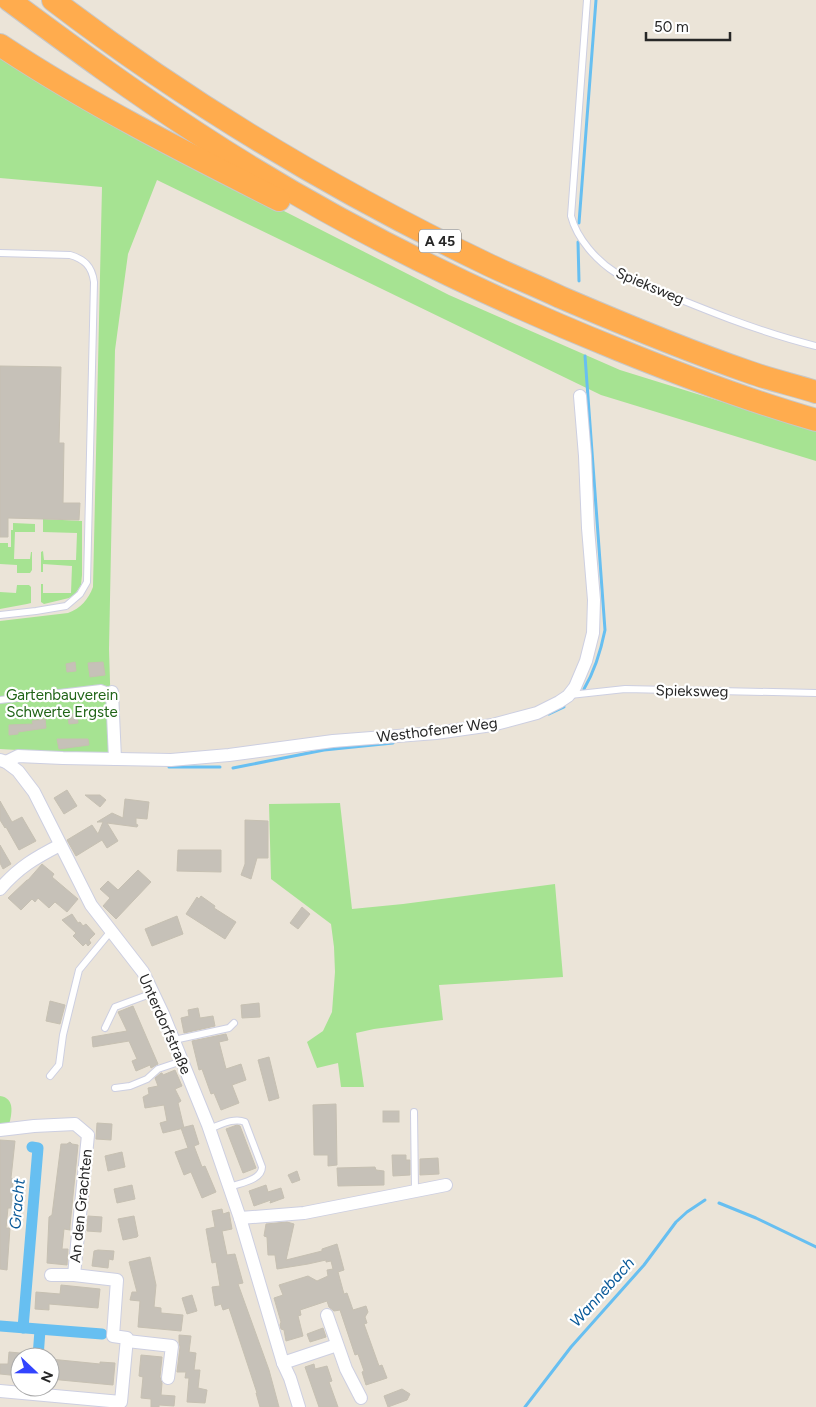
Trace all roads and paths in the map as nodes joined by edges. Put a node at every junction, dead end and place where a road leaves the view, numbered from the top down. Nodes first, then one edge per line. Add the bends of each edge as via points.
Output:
1 (9, 0) edge
2 (53, 0) edge
3 (587, 0) edge
4 (0, 46) edge
5 (0, 253) edge
6 (432, 266) junction
7 (816, 346) edge
8 (816, 392) edge
9 (580, 396) dead end
10 (816, 420) edge
11 (0, 615) edge
12 (112, 692) joint
13 (816, 693) edge
14 (568, 696) junction
15 (0, 700) edge
16 (115, 759) junction
17 (3, 761) edge
18 (60, 845) junction
19 (0, 889) edge
20 (111, 931) junction
21 (153, 993) junction
22 (234, 1023) dead end
23 (105, 1028) dead end
24 (174, 1040) junction
25 (182, 1061) junction
26 (50, 1076) dead end
27 (115, 1088) dead end
28 (414, 1112) dead end
29 (209, 1129) junction
30 (0, 1130) edge
31 (446, 1184) dead end
32 (230, 1187) junction
33 (415, 1191) junction
34 (240, 1218) junction
35 (51, 1275) dead end
36 (74, 1275) junction
37 (327, 1315) dead end
38 (127, 1341) junction
39 (337, 1345) junction
40 (282, 1363) junction
41 (168, 1378) dead end
42 (0, 1391) edge
43 (361, 1398) dead end
44 (121, 1404) edge
45 (299, 1407) edge

1 - 6 highway, A 45 via 110,75 197,133 330,213
2 - 8 highway, A 45 via 126,55 260,142 382,211 490,266 612,319 751,373
3 - 7 lane, Spieksweg via 571,216 574,227 592,252 616,273 763,330
4 - 6 highway via 161,140 311,216
5 - 11 lane via 80,258 88,265 94,282 86,582 80,594 66,606
6 - 10 highway, A 45 via 552,323 733,393
9 - 14 street, Westhofener Weg via 594,600 593,633 586,662
12 - 15 lane via 101,688
12 - 16 street
13 - 14 lane, Spieksweg via 625,690
14 - 16 street, Westhofener Weg via 537,713 436,733 171,760
16 - 17 street, Westhofener Weg via 18,756
17 - 18 street, Unterdorfstraße via 18,771 34,792
18 - 19 street via 29,862
18 - 20 street, Unterdorfstraße via 91,905
20 - 21 street, Unterdorfstraße via 143,972
20 - 26 lane via 79,970 59,1065
21 - 23 lane via 115,1007
21 - 24 street, Unterdorfstraße
22 - 24 lane via 229,1028
24 - 25 street, Unterdorfstraße
25 - 27 lane via 158,1069 147,1079 130,1086
25 - 29 street, Unterdorfstraße
28 - 33 lane
29 - 32 street, Unterdorfstraße
29 - 32 lane via 235,1120 245,1122 262,1167 258,1177
30 - 36 street, An den Grachten via 75,1124 88,1135
31 - 33 street
32 - 34 street, Unterdorfstraße
33 - 34 street via 304,1213
34 - 40 street, Unterdorfstraße
35 - 36 street, An den Grachten
36 - 38 street, An den Grachten via 117,1280 113,1336 127,1338
37 - 39 street
38 - 41 street via 172,1346
38 - 44 street
39 - 40 street
39 - 43 street
40 - 45 street, Unterdorfstraße
42 - 44 street

